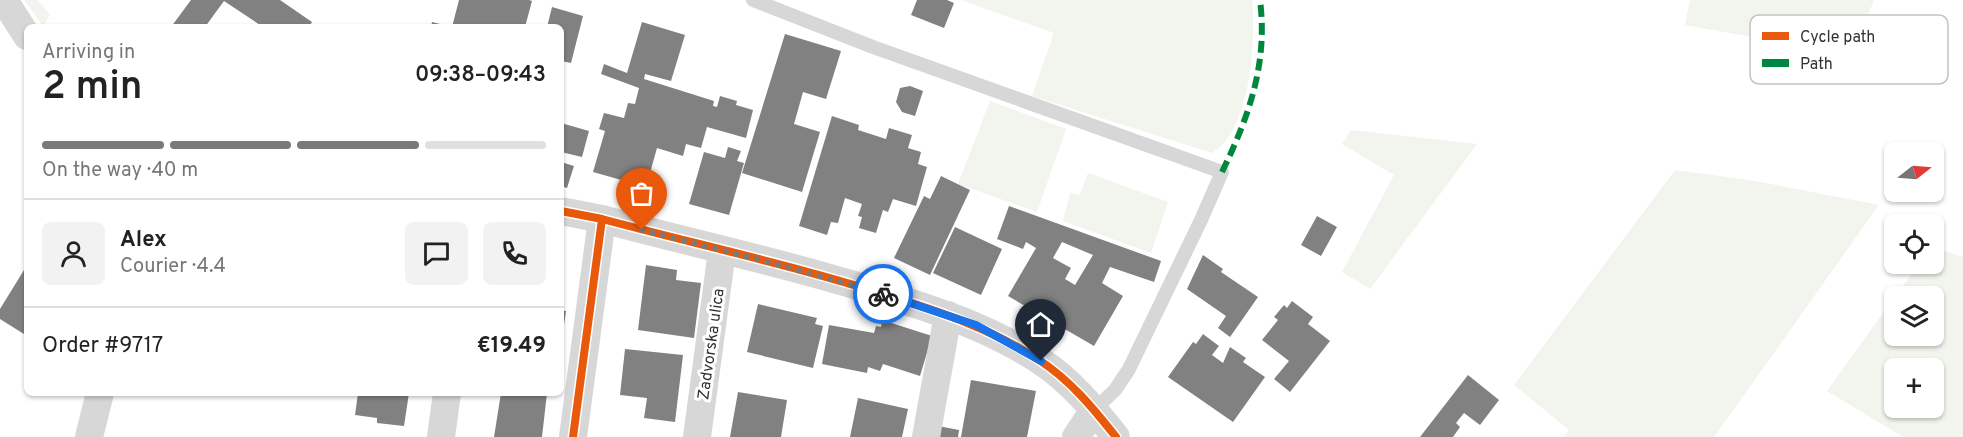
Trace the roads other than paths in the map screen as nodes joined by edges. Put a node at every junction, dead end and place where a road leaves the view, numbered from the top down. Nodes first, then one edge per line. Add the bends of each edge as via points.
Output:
1 (4, 0) edge
2 (753, 0) edge
3 (24, 31) edge
4 (564, 212) edge
5 (602, 219) junction
6 (722, 251) junction
7 (948, 315) junction
8 (99, 396) edge
9 (447, 396) edge
10 (1095, 410) junction
11 (89, 437) edge
12 (441, 437) edge
13 (573, 437) edge
14 (697, 437) edge
15 (926, 437) edge
16 (1076, 437) edge
17 (1116, 437) edge

1 - 3 street
2 - 10 lane via 1222,172 1129,369
4 - 5 street
5 - 6 street
5 - 13 street
6 - 7 street via 863,287
6 - 14 street, Zadvorska ulica
7 - 10 street via 976,325 1041,361
7 - 15 street
8 - 11 street
9 - 12 street
10 - 16 street
10 - 17 street

